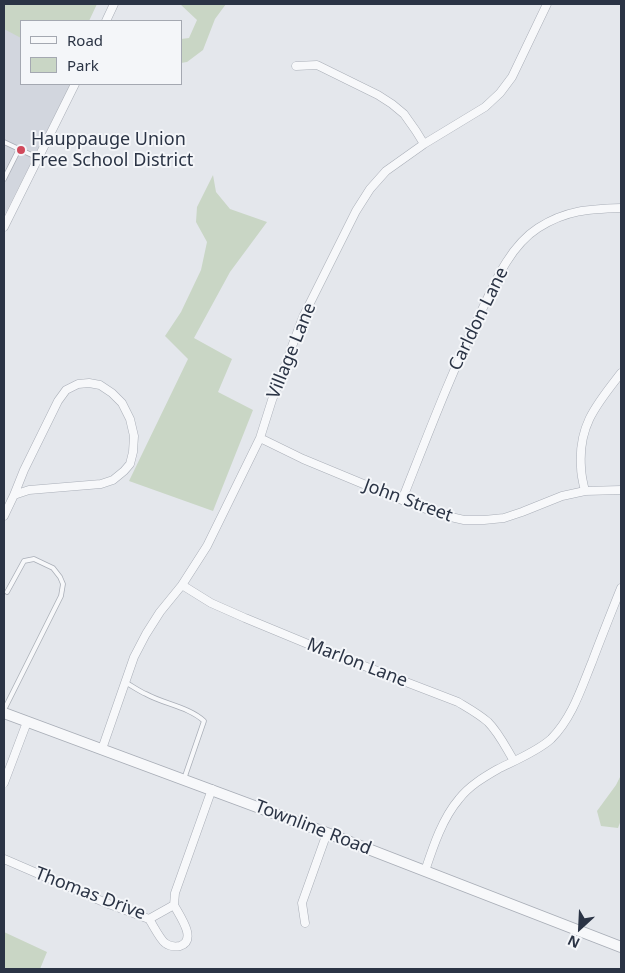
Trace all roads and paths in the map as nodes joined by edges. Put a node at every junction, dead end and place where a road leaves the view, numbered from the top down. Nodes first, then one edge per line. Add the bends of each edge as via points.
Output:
1 (114, 4) edge
2 (548, 4) edge
3 (106, 20) edge
4 (296, 66) dead end
5 (74, 85) edge
6 (4, 142) edge
7 (424, 144) junction
8 (19, 148) junction
9 (38, 158) junction
10 (4, 179) edge
11 (621, 208) edge
12 (4, 227) edge
13 (621, 372) edge
14 (260, 438) junction
15 (621, 490) edge
16 (585, 491) junction
17 (14, 495) junction
18 (402, 500) junction
19 (4, 516) edge
20 (182, 585) junction
21 (621, 588) edge
22 (7, 592) dead end
23 (125, 682) junction
24 (4, 710) edge
25 (4, 714) edge
26 (27, 722) junction
27 (102, 749) junction
28 (514, 762) junction
29 (184, 779) junction
30 (4, 783) edge
31 (212, 789) junction
32 (327, 833) junction
33 (4, 859) edge
34 (425, 871) junction
35 (174, 905) junction
36 (149, 919) junction
37 (305, 923) dead end
38 (621, 947) edge

1 - 3 street
2 - 7 street, Village Lane via 512,77 500,93 485,107
4 - 7 street via 317,65 392,104 404,114
5 - 9 street
6 - 8 lane
7 - 14 street, Village Lane via 386,171 356,211 303,317
8 - 9 lane
8 - 10 lane
9 - 12 street
11 - 18 street, Carldon Lane via 577,210 556,218 537,228 511,255 450,378
13 - 16 street via 598,402 583,433 581,468
14 - 18 street, John Street via 303,460
14 - 20 street, Village Lane via 207,546
15 - 16 street, John Street
16 - 18 street, John Street via 543,502 504,518 484,520 442,516
17 - 17 street via 66,390 78,384 100,385 122,403 134,436 130,464 124,471 102,484 29,490
17 - 19 street
20 - 23 street, Village Lane via 146,634
20 - 28 street, Marlon Lane via 245,618 458,702 488,722
21 - 28 street via 576,703 550,740
22 - 24 lane via 24,561 34,559 53,568 63,584 61,596
23 - 27 street, Village Lane
23 - 29 lane via 204,721
25 - 26 street, Townline Road
26 - 27 street, Townline Road
26 - 30 street
27 - 29 street, Townline Road
28 - 34 street via 474,784 458,799 446,818
29 - 31 street, Townline Road
31 - 32 street, Townline Road
31 - 35 street, Thomas Drive via 175,893
32 - 34 street, Townline Road
32 - 37 street via 302,903
33 - 36 street, Thomas Drive via 106,904
34 - 38 street, Townline Road
35 - 36 street, Thomas Drive
35 - 36 street via 188,931 188,939 182,945 173,947 165,943

